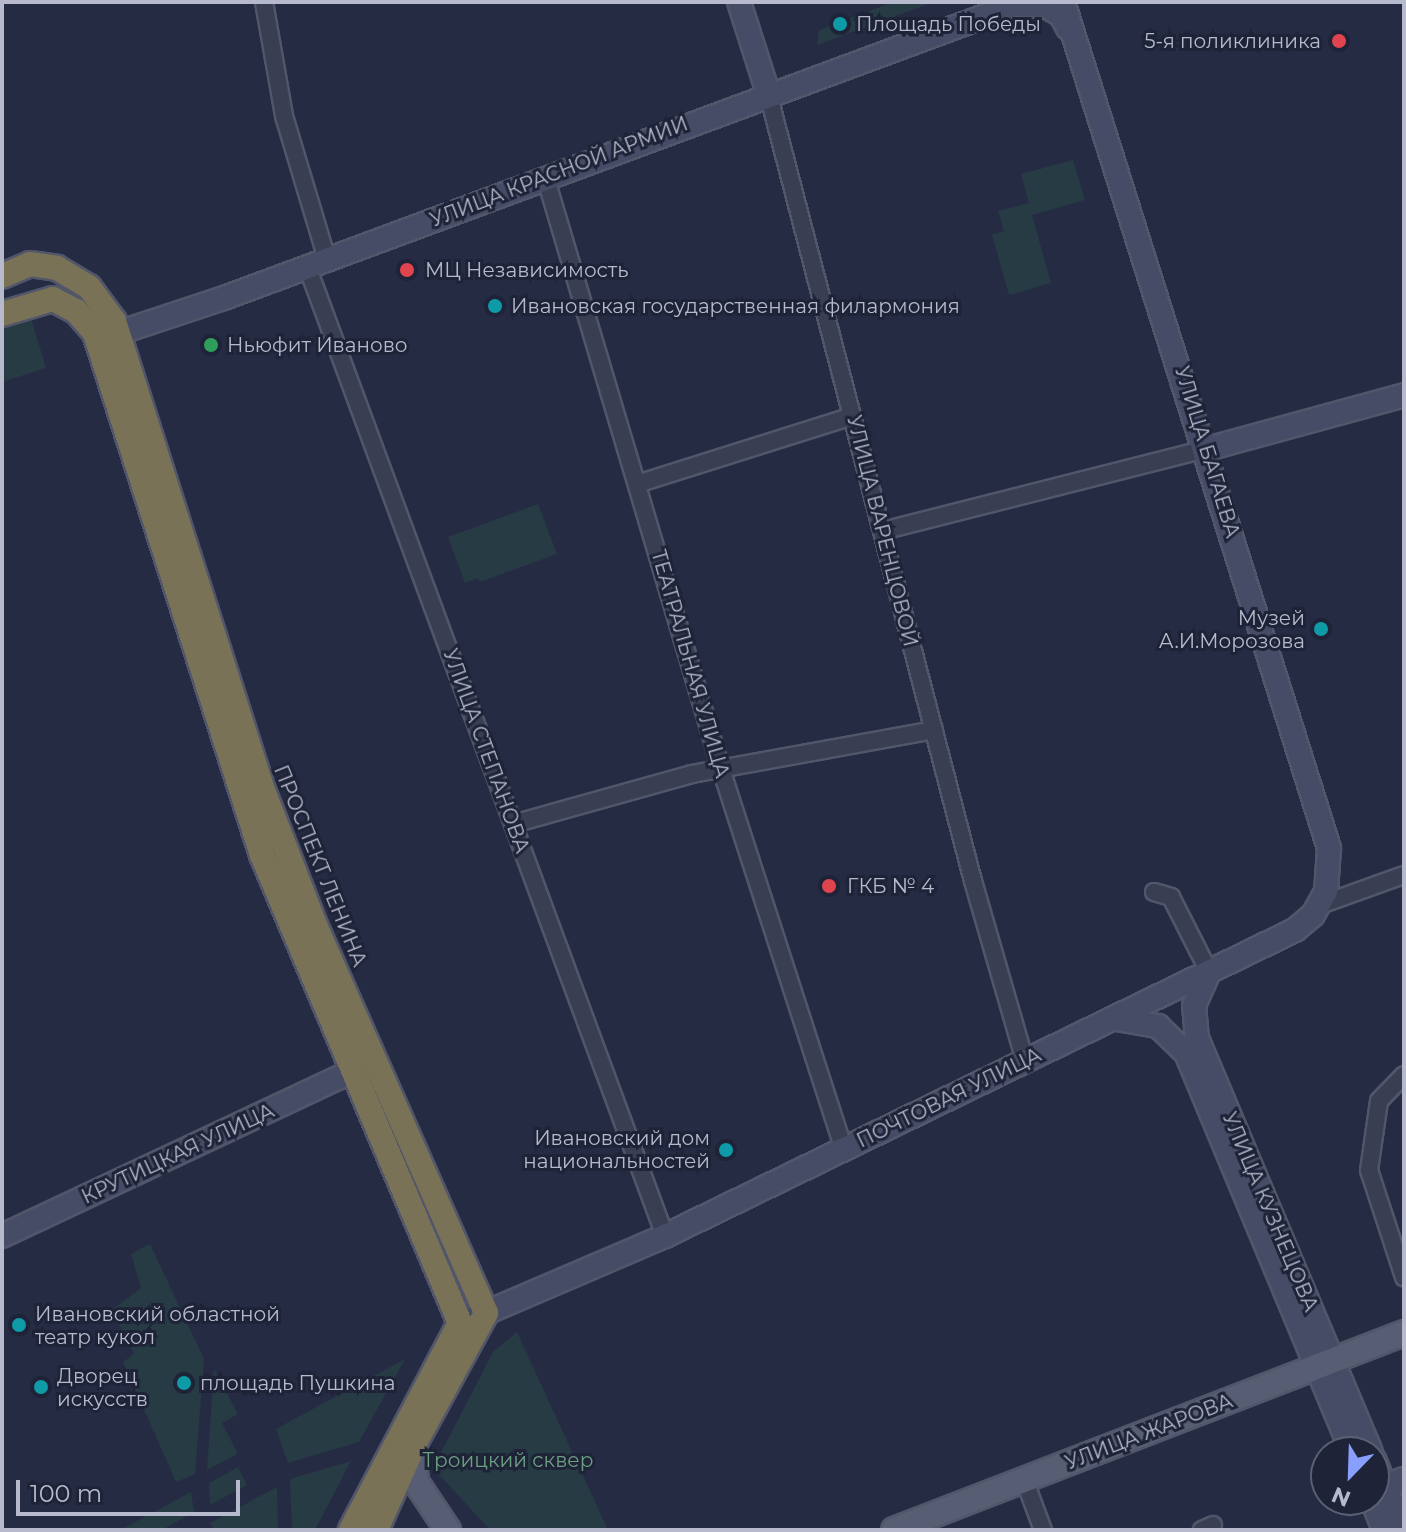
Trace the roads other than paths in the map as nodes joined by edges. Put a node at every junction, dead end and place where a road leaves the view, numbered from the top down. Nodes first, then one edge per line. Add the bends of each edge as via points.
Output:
1 (264, 2) edge
2 (739, 2) edge
3 (1063, 2) edge
4 (1021, 3) edge
5 (1078, 47) junction
6 (768, 93) junction
7 (545, 176) junction
8 (317, 263) junction
9 (2, 276) edge
10 (2, 314) edge
11 (108, 336) junction
12 (1404, 395) edge
13 (853, 416) junction
14 (1207, 449) junction
15 (637, 484) junction
16 (882, 531) junction
17 (934, 730) junction
18 (722, 772) junction
19 (513, 824) junction
20 (1404, 875) edge
21 (1154, 892) dead end
22 (1320, 905) junction
23 (1209, 972) junction
24 (1111, 1020) junction
25 (1025, 1061) junction
26 (353, 1071) junction
27 (1404, 1075) edge
28 (844, 1149) junction
29 (2, 1236) edge
30 (665, 1236) junction
31 (1404, 1277) edge
32 (486, 1313) junction
33 (460, 1323) junction
34 (1404, 1333) edge
35 (1326, 1365) junction
36 (1347, 1436) edge
37 (1363, 1436) edge
38 (413, 1447) junction
39 (1024, 1479) junction
40 (1390, 1502) edge
41 (351, 1530) edge
42 (376, 1530) edge
43 (448, 1530) edge
44 (894, 1530) edge
45 (1043, 1530) edge
46 (1403, 1530) edge

1 - 8 street, УЛИЦА СТЕПАНОВА
2 - 6 main road, УЛИЦА ВАРЕНЦОВОЙ
3 - 5 main road, УЛИЦА БАГАЕВА
4 - 5 main road, УЛИЦА КРАСНОЙ АРМИИ via 1045,6 1061,15
4 - 6 main road, УЛИЦА КРАСНОЙ АРМИИ
5 - 14 main road, УЛИЦА БАГАЕВА
6 - 7 main road, УЛИЦА КРАСНОЙ АРМИИ
6 - 13 street, УЛИЦА ВАРЕНЦОВОЙ
7 - 8 main road, УЛИЦА КРАСНОЙ АРМИИ
7 - 15 street, ТЕАТРАЛЬНАЯ УЛИЦА
8 - 11 main road, УЛИЦА КРАСНОЙ АРМИИ
8 - 19 street, УЛИЦА СТЕПАНОВА
9 - 11 highway, ПРОСПЕКТ ЛЕНИНА via 30,264 70,273 101,300
10 - 11 highway, ПРОСПЕКТ ЛЕНИНА via 44,299 57,300
11 - 26 highway, ПРОСПЕКТ ЛЕНИНА via 262,855
11 - 32 highway, ПРОСПЕКТ ЛЕНИНА via 261,785 315,925
12 - 14 main road
13 - 15 street
13 - 16 street, УЛИЦА ВАРЕНЦОВОЙ
14 - 16 street
14 - 22 main road, УЛИЦА БАГАЕВА via 1329,848 1329,877
15 - 18 street, ТЕАТРАЛЬНАЯ УЛИЦА
16 - 17 street, УЛИЦА ВАРЕНЦОВОЙ
17 - 18 street
17 - 25 street, УЛИЦА ВАРЕНЦОВОЙ
18 - 19 street via 692,774
18 - 28 street, ТЕАТРАЛЬНАЯ УЛИЦА
19 - 30 street, УЛИЦА СТЕПАНОВА
20 - 22 street, ПОЧТОВАЯ УЛИЦА
21 - 23 street via 1171,897
22 - 23 main road, ПОЧТОВАЯ УЛИЦА via 1295,930
23 - 24 main road, ПОЧТОВАЯ УЛИЦА
23 - 35 main road, УЛИЦА КУЗНЕЦОВА via 1194,1005 1197,1038
24 - 25 main road, ПОЧТОВАЯ УЛИЦА
24 - 35 main road, УЛИЦА КУЗНЕЦОВА via 1149,1022 1166,1031 1186,1053
25 - 28 main road, ПОЧТОВАЯ УЛИЦА
26 - 29 main road, КРУТИЦКАЯ УЛИЦА
26 - 33 highway, ПРОСПЕКТ ЛЕНИНА
27 - 31 street via 1379,1101 1369,1170
28 - 30 main road, ПОЧТОВАЯ УЛИЦА
30 - 32 main road, ПОЧТОВАЯ УЛИЦА
32 - 33 main road, ПОЧТОВАЯ УЛИЦА
32 - 38 highway
33 - 41 highway
34 - 35 main road, УЛИЦА ЖАРОВА
35 - 36 main road, УЛИЦА КУЗНЕЦОВА
35 - 37 main road, УЛИЦА КУЗНЕЦОВА
35 - 39 main road, УЛИЦА ЖАРОВА
38 - 42 highway
38 - 43 main road via 416,1482
39 - 44 main road, УЛИЦА ЖАРОВА
39 - 45 street
40 - 46 main road

